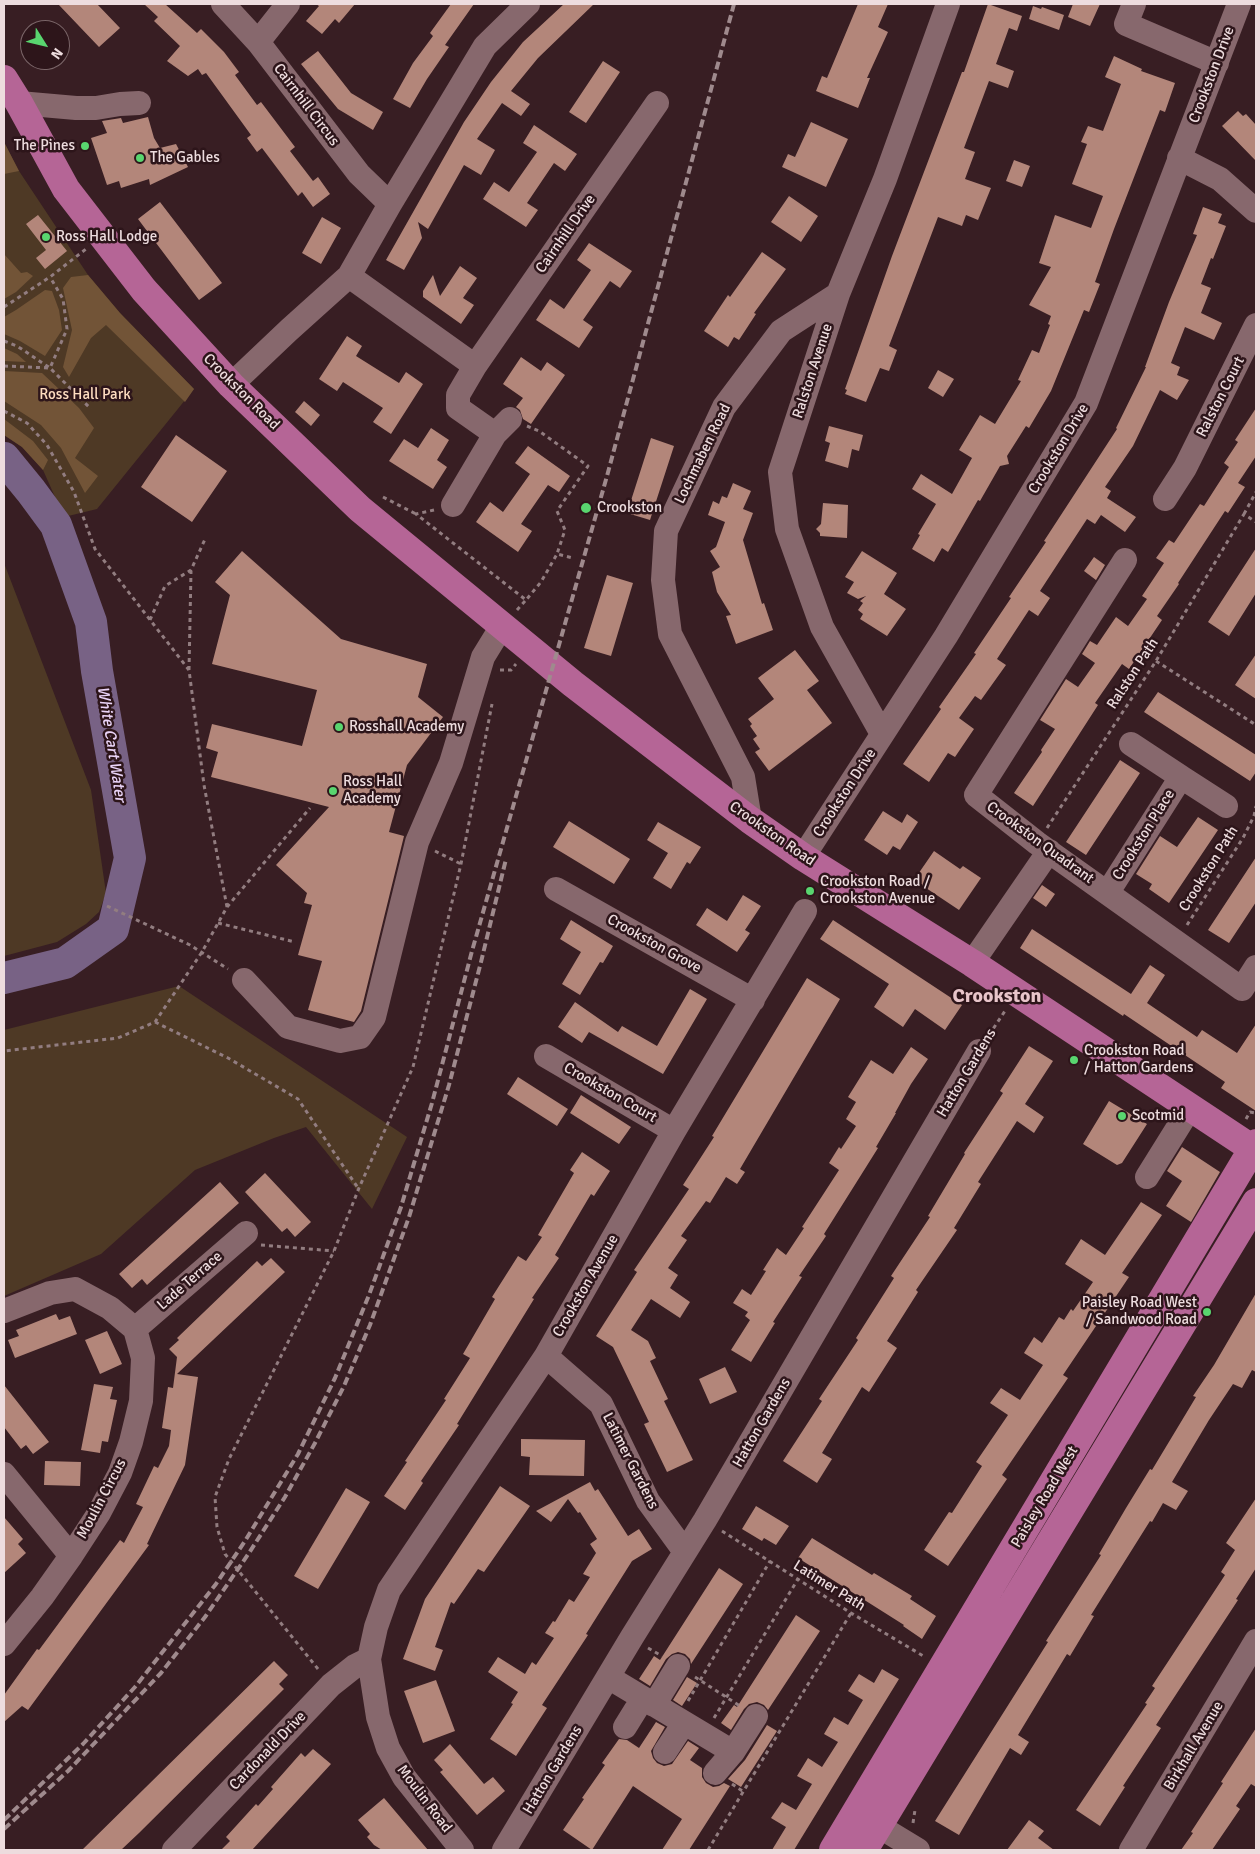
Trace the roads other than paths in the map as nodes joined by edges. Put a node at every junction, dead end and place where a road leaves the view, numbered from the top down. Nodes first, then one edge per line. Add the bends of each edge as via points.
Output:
1 (223, 4) edge
2 (288, 4) edge
3 (528, 4) edge
4 (948, 4) edge
5 (1134, 4) edge
6 (1239, 4) edge
7 (258, 42) junction
8 (1217, 63) junction
9 (4, 79) edge
10 (19, 103) junction
11 (140, 103) dead end
12 (657, 103) dead end
13 (1179, 158) junction
14 (390, 204) junction
15 (1256, 211) edge
16 (350, 276) junction
17 (838, 294) junction
18 (1256, 325) edge
19 (476, 366) junction
20 (231, 386) junction
21 (1164, 499) dead end
22 (453, 505) road end
23 (1121, 576) dead end
24 (502, 626) junction
25 (882, 734) junction
26 (1131, 744) dead end
27 (1181, 778) junction
28 (1226, 806) dead end
29 (750, 820) junction
30 (1043, 847) junction
31 (803, 857) junction
32 (556, 889) dead end
33 (1108, 892) junction
34 (805, 911) dead end
35 (972, 963) junction
36 (1256, 967) edge
37 (244, 980) road end
38 (753, 1000) junction
39 (979, 1051) road end
40 (546, 1056) dead end
41 (1190, 1108) junction
42 (674, 1130) junction
43 (1255, 1148) edge
44 (1147, 1177) dead end
45 (1256, 1202) edge
46 (248, 1233) road end
47 (4, 1311) edge
48 (134, 1329) junction
49 (546, 1356) junction
50 (4, 1474) edge
51 (685, 1552) junction
52 (71, 1556) junction
53 (1256, 1641) edge
54 (4, 1644) edge
55 (369, 1659) junction
56 (678, 1666) road end
57 (608, 1677) junction
58 (649, 1702) junction
59 (756, 1716) road end
60 (680, 1721) junction
61 (625, 1727) dead end
62 (665, 1752) dead end
63 (733, 1752) junction
64 (715, 1773) dead end
65 (867, 1819) junction
66 (175, 1850) edge
67 (462, 1850) edge
68 (504, 1850) edge
69 (833, 1850) edge
70 (864, 1850) edge
71 (918, 1850) edge
72 (1131, 1850) edge

1 - 7 street, Cairnhill Circus
2 - 7 street
3 - 14 street via 484,46
4 - 17 street, Ralston Avenue
5 - 8 street via 1126,24
6 - 8 street, Crookston Drive
7 - 14 street, Cairnhill Circus via 359,174
8 - 13 street, Crookston Drive
9 - 10 main road, Crookston Road
10 - 11 street via 76,108
10 - 20 main road, Crookston Road via 66,189 144,290
12 - 19 street, Cairnhill Drive
13 - 15 street via 1220,179
13 - 25 street, Crookston Drive via 1086,404 946,636
14 - 16 street
16 - 19 street
16 - 20 street
17 - 25 street, Ralston Avenue via 780,472 787,529 822,627
17 - 29 street, Lochmaben Road via 781,331 724,407 666,531 662,580 670,634 743,777
18 - 21 street, Ralston Court via 1193,473
19 - 22 street, Cairnhill Drive via 458,394 458,408 503,426
20 - 24 main road, Crookston Road via 360,508
23 - 30 street, Crookston Quadrant via 976,795
24 - 29 main road, Crookston Road
24 - 37 street via 483,658 451,763 417,842 374,1017 360,1036 340,1041 288,1027
25 - 31 street, Crookston Drive
26 - 27 street, Crookston Place
27 - 28 street, Crookston Place
27 - 33 street, Crookston Place
29 - 31 main road, Crookston Road
30 - 33 street, Crookston Quadrant
30 - 35 street
31 - 35 main road, Crookston Road
32 - 38 street, Crookston Grove
33 - 36 street, Crookston Quadrant via 1242,989
34 - 38 street, Crookston Avenue
35 - 41 main road, Crookston Road
38 - 42 street, Crookston Avenue
39 - 51 street, Hatton Gardens
40 - 42 street, Crookston Court
41 - 43 main road, Crookston Road
41 - 44 street
42 - 49 street, Crookston Avenue
43 - 65 main road, Paisley Road West via 944,1666
45 - 65 main road, Paisley Road West
46 - 48 street, Lade Terrace
47 - 48 street via 50,1293 75,1290 110,1308
48 - 52 street, Moulin Circus via 143,1358 142,1401 131,1442 120,1474
49 - 51 street, Latimer Gardens via 601,1404 648,1501
49 - 55 street, Crookston Avenue via 389,1590
50 - 52 street
51 - 57 street, Hatton Gardens
52 - 54 street, Moulin Circus
53 - 72 street, Birkhall Avenue
55 - 66 street, Cardonald Drive via 331,1685
55 - 67 street, Moulin Road via 378,1717 388,1748 404,1778
56 - 58 street
57 - 58 street
57 - 68 street, Hatton Gardens
58 - 60 street
58 - 61 street
59 - 63 street
60 - 62 street
60 - 63 street
63 - 64 street
65 - 69 main road, Paisley Road West
65 - 70 main road, Paisley Road West
65 - 71 street

